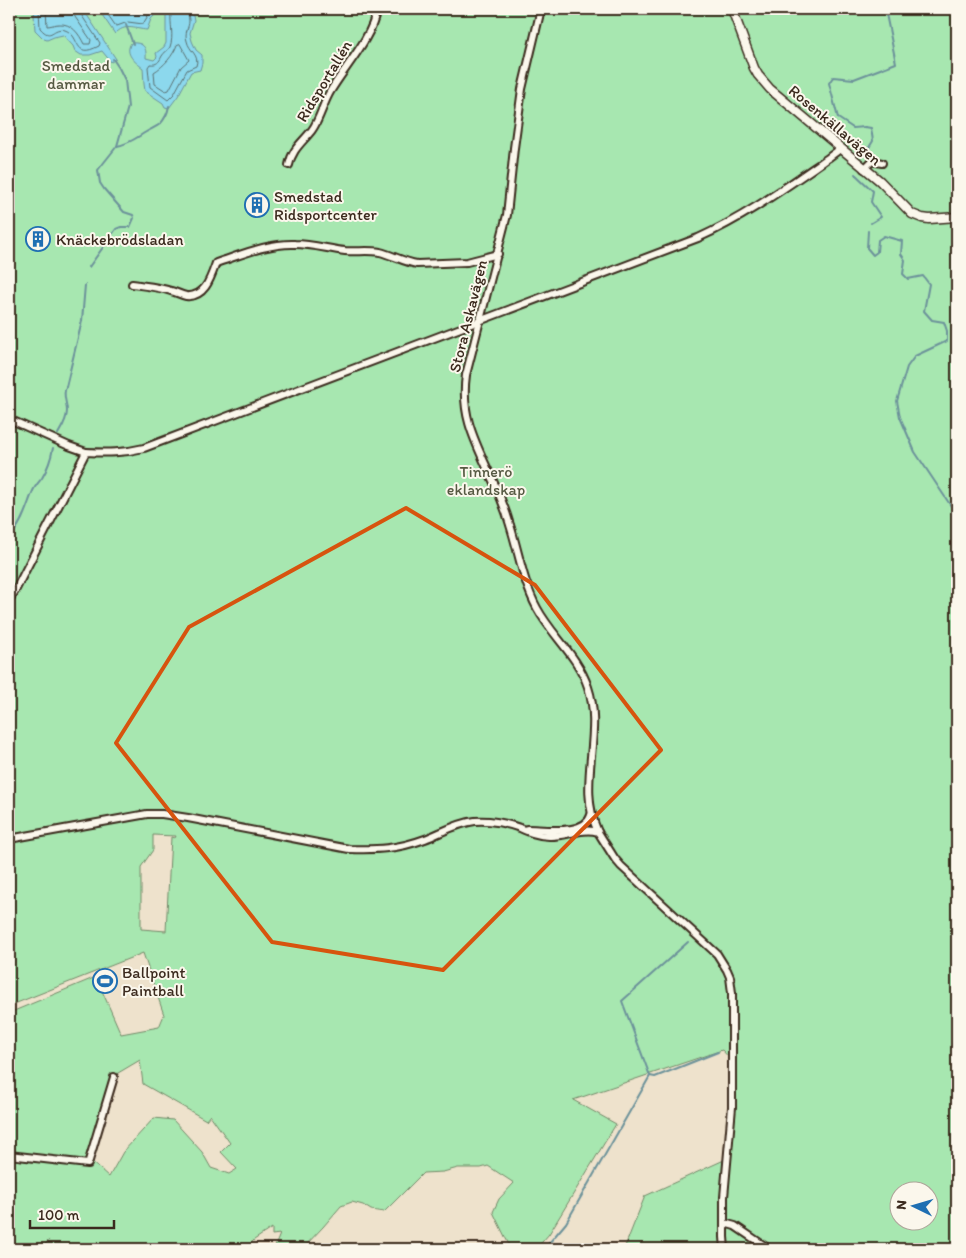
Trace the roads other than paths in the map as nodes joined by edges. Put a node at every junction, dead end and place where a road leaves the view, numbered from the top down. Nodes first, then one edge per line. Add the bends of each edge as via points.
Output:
1 (377, 9) edge
2 (541, 9) edge
3 (732, 9) edge
4 (840, 149) junction
5 (882, 163) dead end
6 (289, 165) dead end
7 (864, 169) junction
8 (957, 217) edge
9 (498, 254) junction
10 (132, 284) dead end
11 (480, 321) junction
12 (9, 419) edge
13 (86, 452) junction
14 (9, 600) edge
15 (591, 815) junction
16 (522, 829) junction
17 (598, 832) junction
18 (9, 839) edge
19 (114, 1077) dead end
20 (9, 1155) edge
21 (724, 1223) junction
22 (726, 1249) edge
23 (769, 1249) edge

1 - 6 street, Ridsportallén via 365,40 331,91 312,129 294,151
2 - 9 street, Stora Askavägen via 522,89 508,215
3 - 4 street, Rosenkällavägen via 758,75
4 - 7 street, Rosenkällavägen
4 - 11 street via 742,216 717,229
5 - 7 street via 872,161
7 - 8 street, Rosenkällavägen via 912,214 929,219
9 - 10 street via 467,262 417,264 381,252 279,245 216,264 208,285 190,296
9 - 11 street, Stora Askavägen
11 - 13 street via 144,448 115,453
11 - 15 street, Stora Askavägen via 466,375 464,395 468,422 510,525 533,600 576,661 591,694
12 - 13 street
13 - 14 street
15 - 16 street via 588,823 567,829
15 - 17 street, Stora Askavägen
16 - 17 street via 547,836 587,830
16 - 18 street via 493,821 472,822 408,845 369,850 188,818 147,814
17 - 21 street, Stora Askavägen via 621,866 717,954 730,977 732,1107
19 - 20 street via 88,1164
21 - 22 street, Stora Askavägen
21 - 23 street via 735,1226

